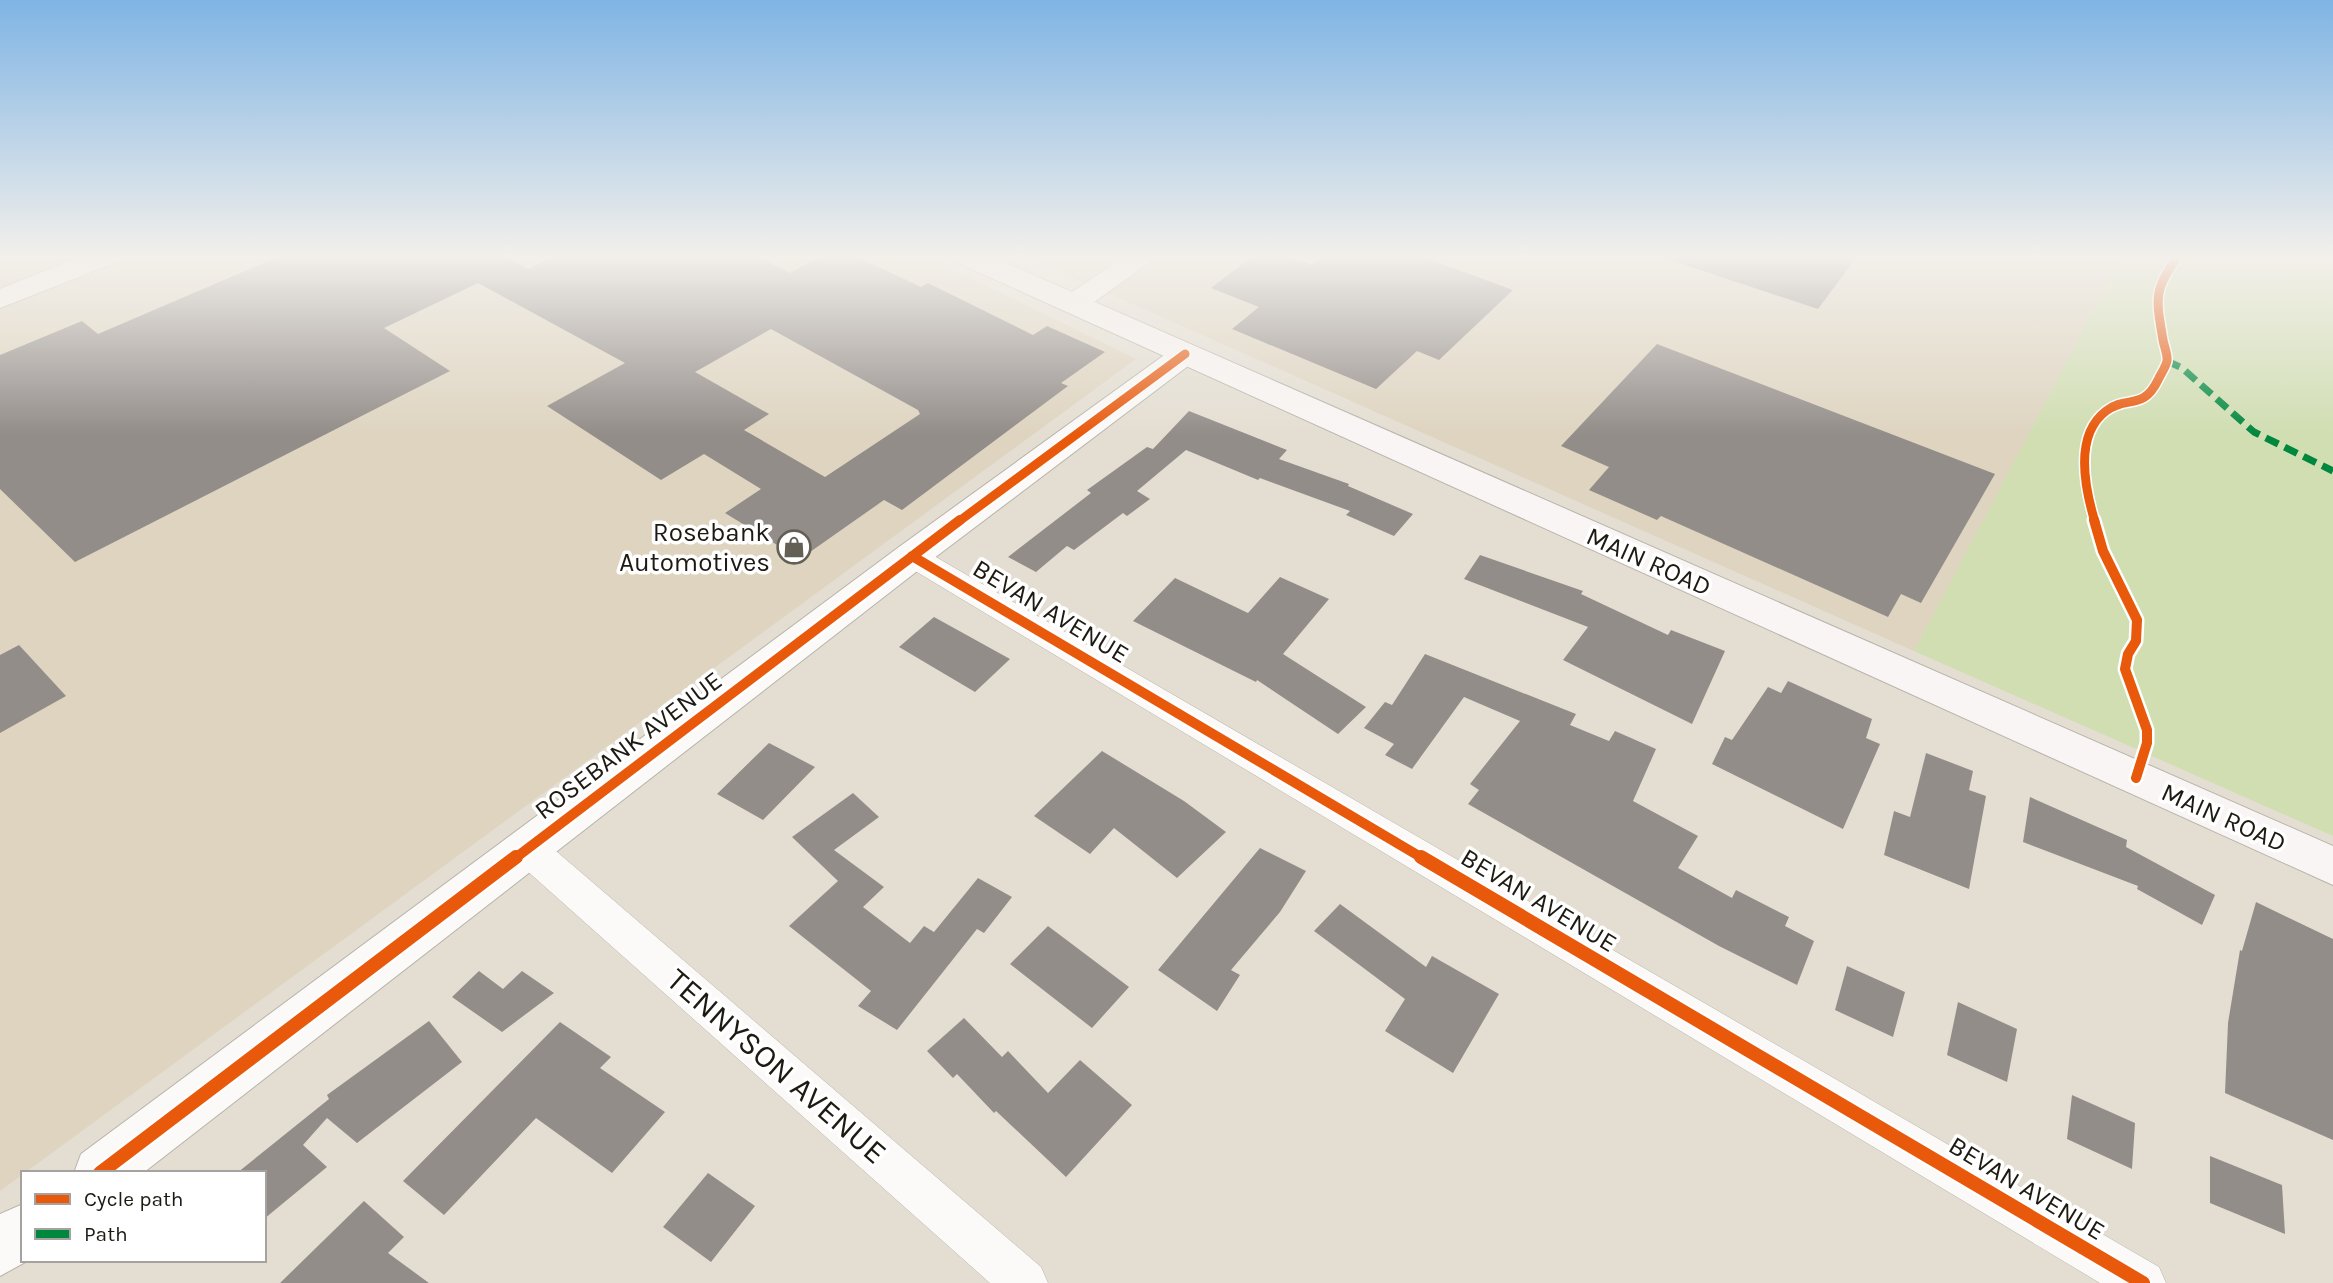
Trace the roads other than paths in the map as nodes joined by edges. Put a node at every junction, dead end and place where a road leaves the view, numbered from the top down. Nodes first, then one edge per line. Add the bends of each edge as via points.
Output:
1 (1097, 315) edge
2 (1185, 354) junction
3 (912, 556) junction
4 (529, 849) junction
5 (2333, 866) edge
6 (103, 1171) edge
7 (21, 1232) edge
8 (0, 1248) edge
9 (1025, 1283) edge
10 (2143, 1283) edge

1 - 2 main road, MAIN ROAD
2 - 3 street, ROSEBANK AVENUE
2 - 5 main road, MAIN ROAD
3 - 4 street, ROSEBANK AVENUE
3 - 10 street, BEVAN AVENUE
4 - 6 street, ROSEBANK AVENUE
4 - 9 street, TENNYSON AVENUE
7 - 8 street

